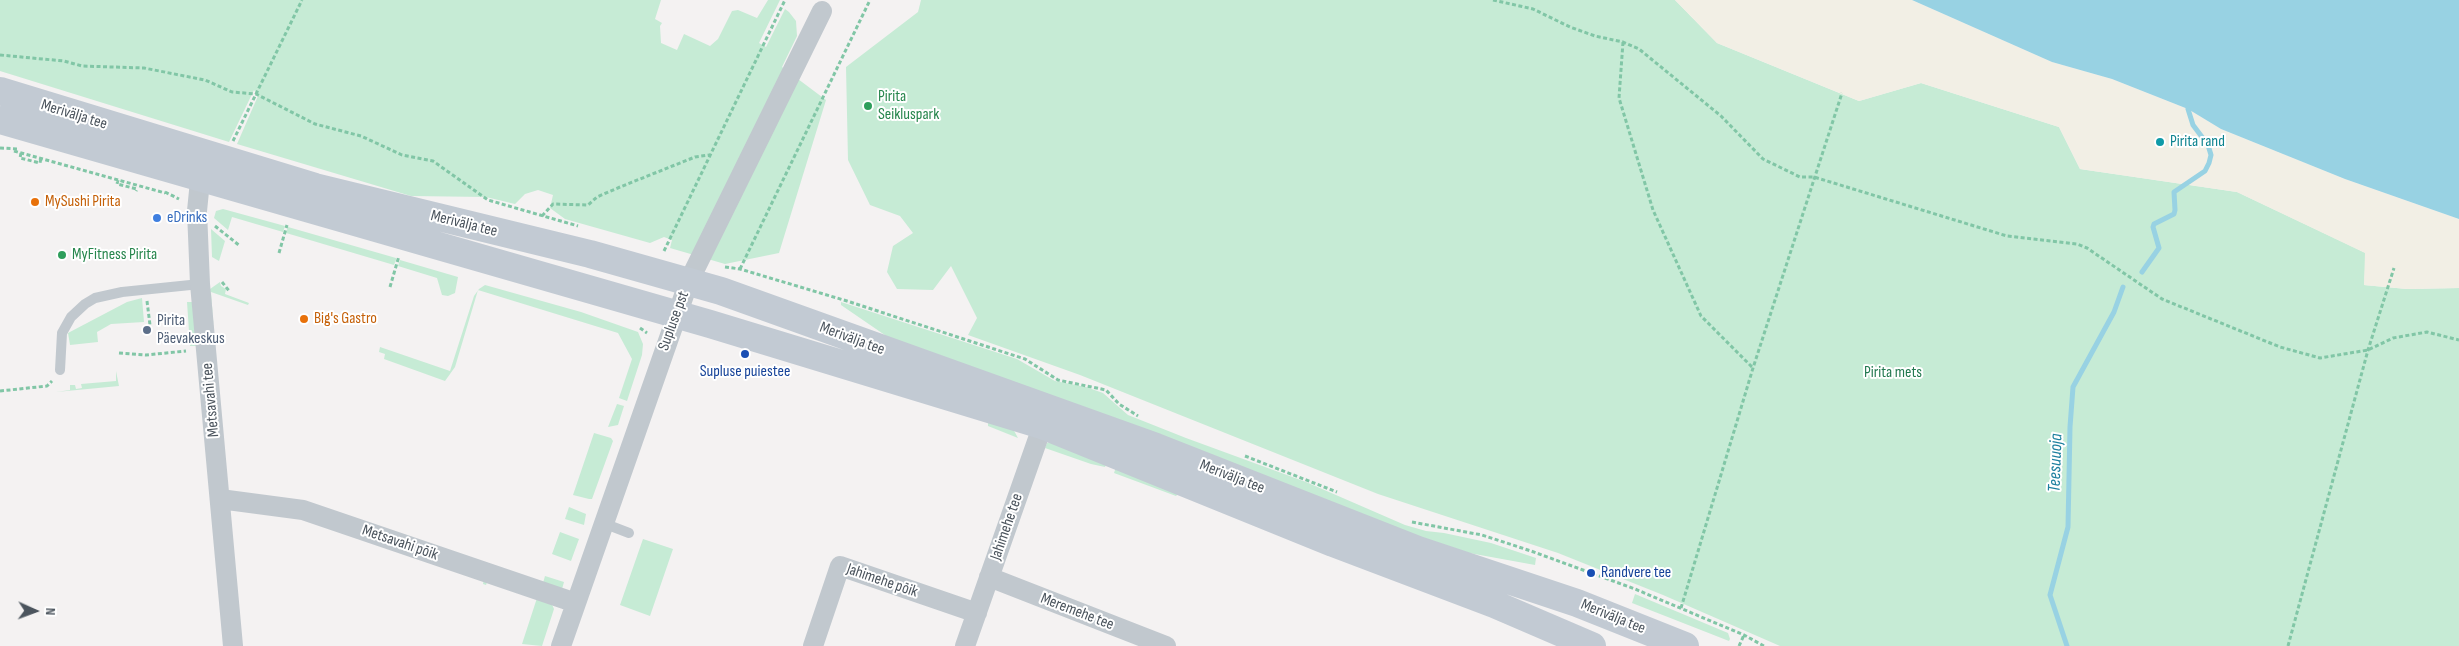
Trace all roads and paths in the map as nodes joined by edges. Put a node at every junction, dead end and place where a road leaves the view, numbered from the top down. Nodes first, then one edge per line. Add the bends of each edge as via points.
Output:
1 (302, 0) edge
2 (785, 0) edge
3 (870, 0) edge
4 (1492, 0) edge
5 (822, 11) dead end
6 (1623, 42) junction
7 (0, 55) edge
8 (1842, 93) dead end
9 (256, 94) junction
10 (3, 108) edge
11 (12, 150) dead end
12 (21, 153) junction
13 (710, 155) junction
14 (41, 158) junction
15 (214, 159) junction
16 (1814, 177) junction
17 (118, 180) junction
18 (136, 191) dead end
19 (167, 193) dead end
20 (480, 196) dead end
21 (542, 216) dead end
22 (209, 221) dead end
23 (288, 222) dead end
24 (240, 246) dead end
25 (664, 251) dead end
26 (279, 253) dead end
27 (399, 255) dead end
28 (723, 267) dead end
29 (2394, 268) dead end
30 (740, 269) junction
31 (689, 281) junction
32 (222, 282) dead end
33 (200, 284) junction
34 (390, 287) dead end
35 (146, 290) junction
36 (230, 292) dead end
37 (676, 315) junction
38 (150, 325) dead end
39 (2459, 340) edge
40 (186, 343) dead end
41 (2368, 350) junction
42 (118, 353) dead end
43 (1753, 368) junction
44 (60, 370) joint
45 (0, 391) edge
46 (1046, 417) junction
47 (1141, 417) dead end
48 (1238, 453) dead end
49 (1345, 496) dead end
50 (220, 499) junction
51 (1405, 521) dead end
52 (603, 523) junction
53 (629, 533) dead end
54 (989, 577) junction
55 (576, 603) junction
56 (1681, 608) junction
57 (976, 613) junction
58 (1744, 635) junction
59 (1681, 645) edge
60 (232, 646) edge
61 (561, 646) edge
62 (813, 646) edge
63 (965, 646) edge
64 (1166, 646) edge
65 (1592, 646) edge
66 (1739, 646) edge
67 (1764, 646) edge
68 (2288, 646) edge

1 - 9 path
2 - 13 path
3 - 30 path
4 - 6 path via 1533,9 1595,36
5 - 31 street, Supluse pst
6 - 16 path via 1639,49 1685,84 1762,159 1800,177
6 - 43 path via 1619,98 1653,210 1701,316
7 - 9 path via 82,66 144,68 205,80 232,92
8 - 16 path
9 - 15 path
9 - 20 path via 315,124 361,136 402,155 432,161
10 - 15 main road, Merivälja tee
11 - 12 path
12 - 14 path
12 - 14 path via 20,158 29,161 40,163
13 - 21 path via 696,157 620,187 597,197 588,205 553,204
13 - 25 path
14 - 17 path
15 - 31 main road, Merivälja tee
15 - 33 street, Metsavahi tee via 197,211
15 - 37 main road, Merivälja tee
16 - 41 path via 2007,236 2077,244 2162,299 2280,347 2320,358
16 - 43 path
17 - 18 path via 117,184
17 - 19 path
22 - 24 path
23 - 26 path
27 - 34 path
28 - 30 path
29 - 41 path
30 - 47 path via 1025,359 1058,380 1106,390 1119,404
31 - 37 street, Supluse pst
31 - 46 main road, Merivälja tee
32 - 36 path
33 - 35 lane
33 - 50 street, Metsavahi tee
35 - 38 path
35 - 44 lane via 95,298 77,309 62,334
37 - 46 main road, Merivälja tee via 912,384
37 - 52 street, Supluse pst
39 - 41 path via 2427,332 2393,338
40 - 42 path via 186,352
41 - 68 path
43 - 56 path
44 - 45 path via 48,386
46 - 54 street, Jahimehe tee
46 - 59 main road, Merivälja tee via 1156,448 1418,550 1577,603
46 - 65 main road, Merivälja tee via 1333,543 1494,604
48 - 49 path
50 - 55 street, Metsavahi põik via 303,510
50 - 60 street, Metsavahi tee
51 - 56 path via 1482,536
52 - 53 lane
52 - 55 street, Supluse pst
54 - 57 street, Jahimehe tee
54 - 64 street, Meremehe tee
55 - 61 street, Supluse pst
56 - 58 path
57 - 62 street, Jahimehe põik via 840,566
57 - 63 street, Jahimehe tee
58 - 66 path
58 - 67 path

